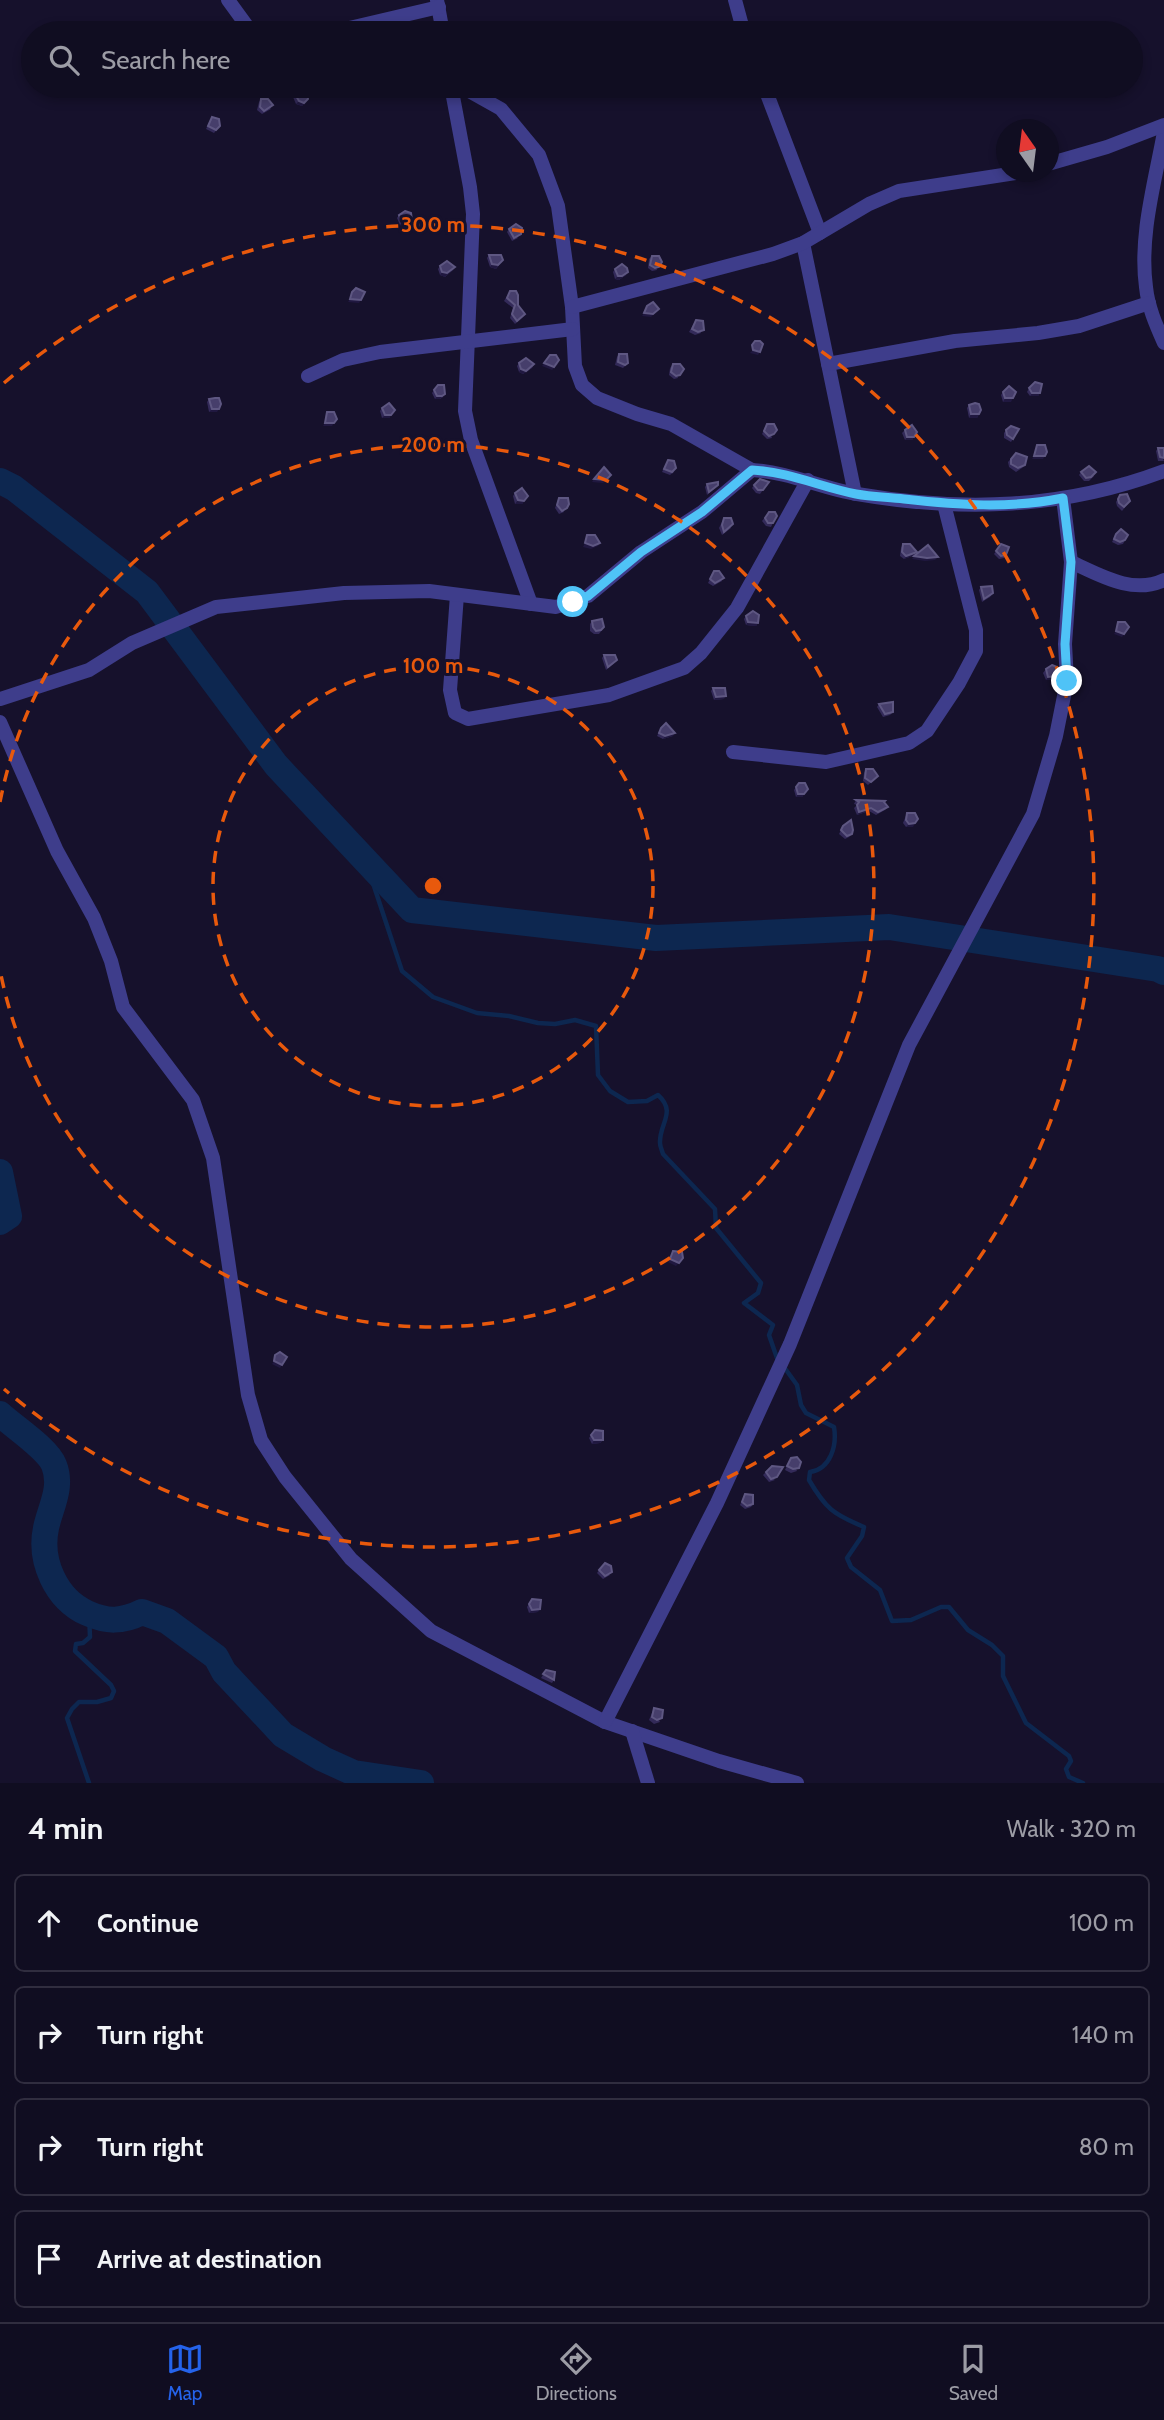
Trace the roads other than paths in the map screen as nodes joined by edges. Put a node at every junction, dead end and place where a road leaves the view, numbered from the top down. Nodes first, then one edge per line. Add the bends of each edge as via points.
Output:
1 (228, 0) edge
2 (735, 0) edge
3 (438, 4) edge
4 (243, 21) edge
5 (374, 21) edge
6 (741, 21) edge
7 (453, 98) edge
8 (480, 98) edge
9 (769, 98) edge
10 (1164, 125) edge
11 (1164, 132) edge
12 (1059, 161) edge
13 (996, 176) edge
14 (820, 233) junction
15 (803, 243) junction
16 (572, 307) junction
17 (1155, 311) edge
18 (573, 329) junction
19 (1164, 343) edge
20 (467, 344) junction
21 (828, 364) junction
22 (308, 376) dead end
23 (752, 470) junction
24 (1164, 471) edge
25 (808, 480) junction
26 (855, 494) junction
27 (1063, 498) junction
28 (944, 504) junction
29 (1071, 562) junction
30 (1164, 580) edge
31 (457, 595) junction
32 (531, 604) junction
33 (0, 699) edge
34 (0, 722) edge
35 (733, 752) dead end
36 (605, 1722) junction
37 (632, 1731) junction
38 (648, 1783) edge
39 (797, 1783) edge

1 - 4 street
2 - 6 street
3 - 5 street
7 - 20 street via 473,214
8 - 16 street via 501,110 538,155 558,206
9 - 14 street
10 - 12 street
11 - 17 street via 1145,250 1145,286
13 - 14 street via 898,191
14 - 15 street
15 - 16 street
15 - 21 street
16 - 18 street
17 - 19 street
17 - 21 street via 1079,327 955,341
18 - 20 street
18 - 23 street via 575,366 582,385 597,398 670,424
20 - 22 street via 380,352 343,360
20 - 32 street via 465,411 471,440
21 - 26 street
23 - 25 street
23 - 32 street via 588,596 556,607
24 - 27 street
25 - 26 street
25 - 31 street via 737,608 701,653 684,668 622,691 468,719 455,713 450,690
26 - 28 street
27 - 28 street
27 - 29 street
28 - 35 street via 976,630 975,651 928,731 909,743 826,762
29 - 30 street via 1137,586
29 - 36 street via 1067,681 1033,814 909,1045 790,1344 718,1503
31 - 32 street
31 - 33 street via 429,591 344,593 216,607 132,643 89,670
34 - 36 street via 57,851 94,918 123,1007 198,1112 213,1158 248,1395 261,1440 285,1478 351,1559 432,1631
36 - 37 street
37 - 38 street
37 - 39 street

